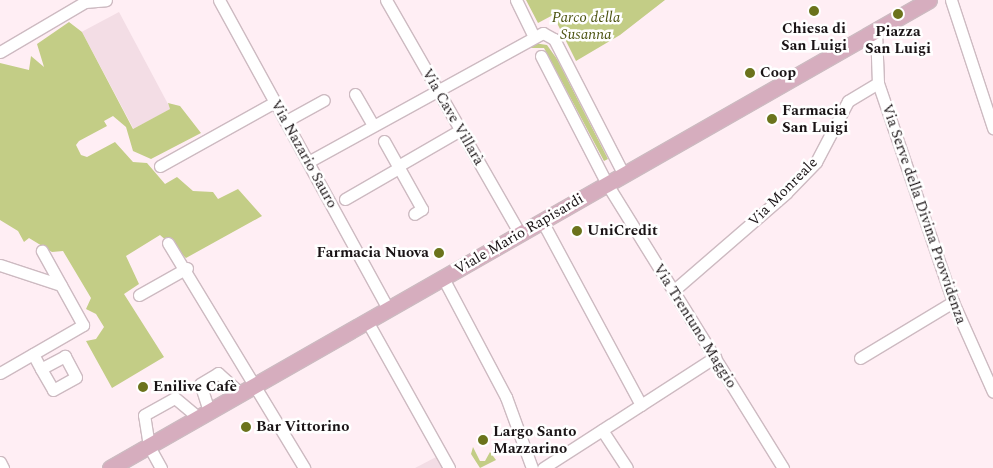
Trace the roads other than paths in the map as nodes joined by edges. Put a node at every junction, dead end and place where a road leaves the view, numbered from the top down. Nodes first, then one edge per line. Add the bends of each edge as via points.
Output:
1 (106, 0) edge
2 (219, 0) edge
3 (386, 0) edge
4 (516, 0) edge
5 (929, 0) edge
6 (951, 0) edge
7 (82, 1) edge
8 (912, 4) edge
9 (876, 31) junction
10 (533, 35) junction
11 (0, 52) edge
12 (541, 56) dead end
13 (878, 83) junction
14 (436, 89) junction
15 (355, 94) dead end
16 (324, 100) dead end
17 (275, 102) junction
18 (286, 121) junction
19 (373, 125) junction
20 (993, 128) edge
21 (460, 130) junction
22 (384, 142) dead end
23 (308, 162) junction
24 (160, 166) dead end
25 (398, 167) junction
26 (624, 174) junction
27 (607, 184) junction
28 (345, 199) dead end
29 (414, 214) dead end
30 (542, 221) junction
31 (520, 234) junction
32 (168, 244) dead end
33 (42, 251) dead end
34 (0, 266) edge
35 (187, 268) junction
36 (442, 278) junction
37 (61, 286) junction
38 (673, 290) junction
39 (139, 295) dead end
40 (953, 302) junction
41 (388, 309) junction
42 (367, 321) junction
43 (33, 354) junction
44 (715, 357) junction
45 (860, 358) dead end
46 (41, 369) dead end
47 (0, 374) edge
48 (255, 385) junction
49 (993, 392) edge
50 (240, 394) junction
51 (641, 405) junction
52 (204, 414) junction
53 (602, 430) junction
54 (149, 446) junction
55 (0, 462) edge
56 (3, 468) edge
57 (110, 468) edge
58 (161, 468) edge
59 (304, 468) edge
60 (449, 468) edge
61 (532, 468) edge
62 (543, 468) edge
63 (627, 468) edge
64 (783, 468) edge

1 - 7 street
2 - 17 street, Via Nazario Sauro
3 - 14 street, Via Cave Villarà
4 - 10 street
5 - 8 main road, Viale Mario Rapisardi
6 - 20 street
7 - 11 street
8 - 9 main road, Viale Mario Rapisardi
9 - 13 street, Via Serve della Divina Provvidenza
9 - 26 main road, Viale Mario Rapisardi
10 - 14 street
10 - 26 street via 554,39
12 - 27 street, Via Trentuno Maggio
13 - 38 street, Via Monreale via 848,102 816,162 786,194
13 - 40 street, Via Serve della Divina Provvidenza
14 - 19 street
14 - 21 street, Via Cave Villarà
15 - 19 street
16 - 18 street
17 - 18 street, Via Nazario Sauro
17 - 24 street
18 - 23 street, Via Nazario Sauro
19 - 23 street
21 - 25 street
21 - 31 street, Via Cave Villarà
22 - 25 street
23 - 41 street, Via Nazario Sauro
25 - 28 street
25 - 29 street via 422,208
26 - 27 main road, Viale Mario Rapisardi
27 - 30 main road, Viale Mario Rapisardi
27 - 38 street, Via Trentuno Maggio
30 - 31 main road, Viale Mario Rapisardi
30 - 51 street
31 - 36 main road, Viale Mario Rapisardi
32 - 35 street
33 - 37 street
34 - 37 street
35 - 39 street
35 - 48 street
36 - 41 main road, Viale Mario Rapisardi
36 - 61 street via 506,397
37 - 43 street via 84,325
38 - 44 street, Via Trentuno Maggio
40 - 45 street
40 - 49 street, Via Serve della Divina Provvidenza
41 - 42 main road, Viale Mario Rapisardi
42 - 48 main road, Viale Mario Rapisardi
42 - 60 street
43 - 46 street
43 - 47 street
44 - 51 street
44 - 64 street, Via Trentuno Maggio
48 - 50 main road, Viale Mario Rapisardi
48 - 59 street
50 - 52 main road, Viale Mario Rapisardi
50 - 52 street via 218,373 200,384
51 - 53 street
52 - 54 main road, Viale Mario Rapisardi
52 - 54 street via 175,398 144,415
53 - 62 street
53 - 63 street
54 - 57 main road, Viale Mario Rapisardi
54 - 58 street
55 - 56 street

